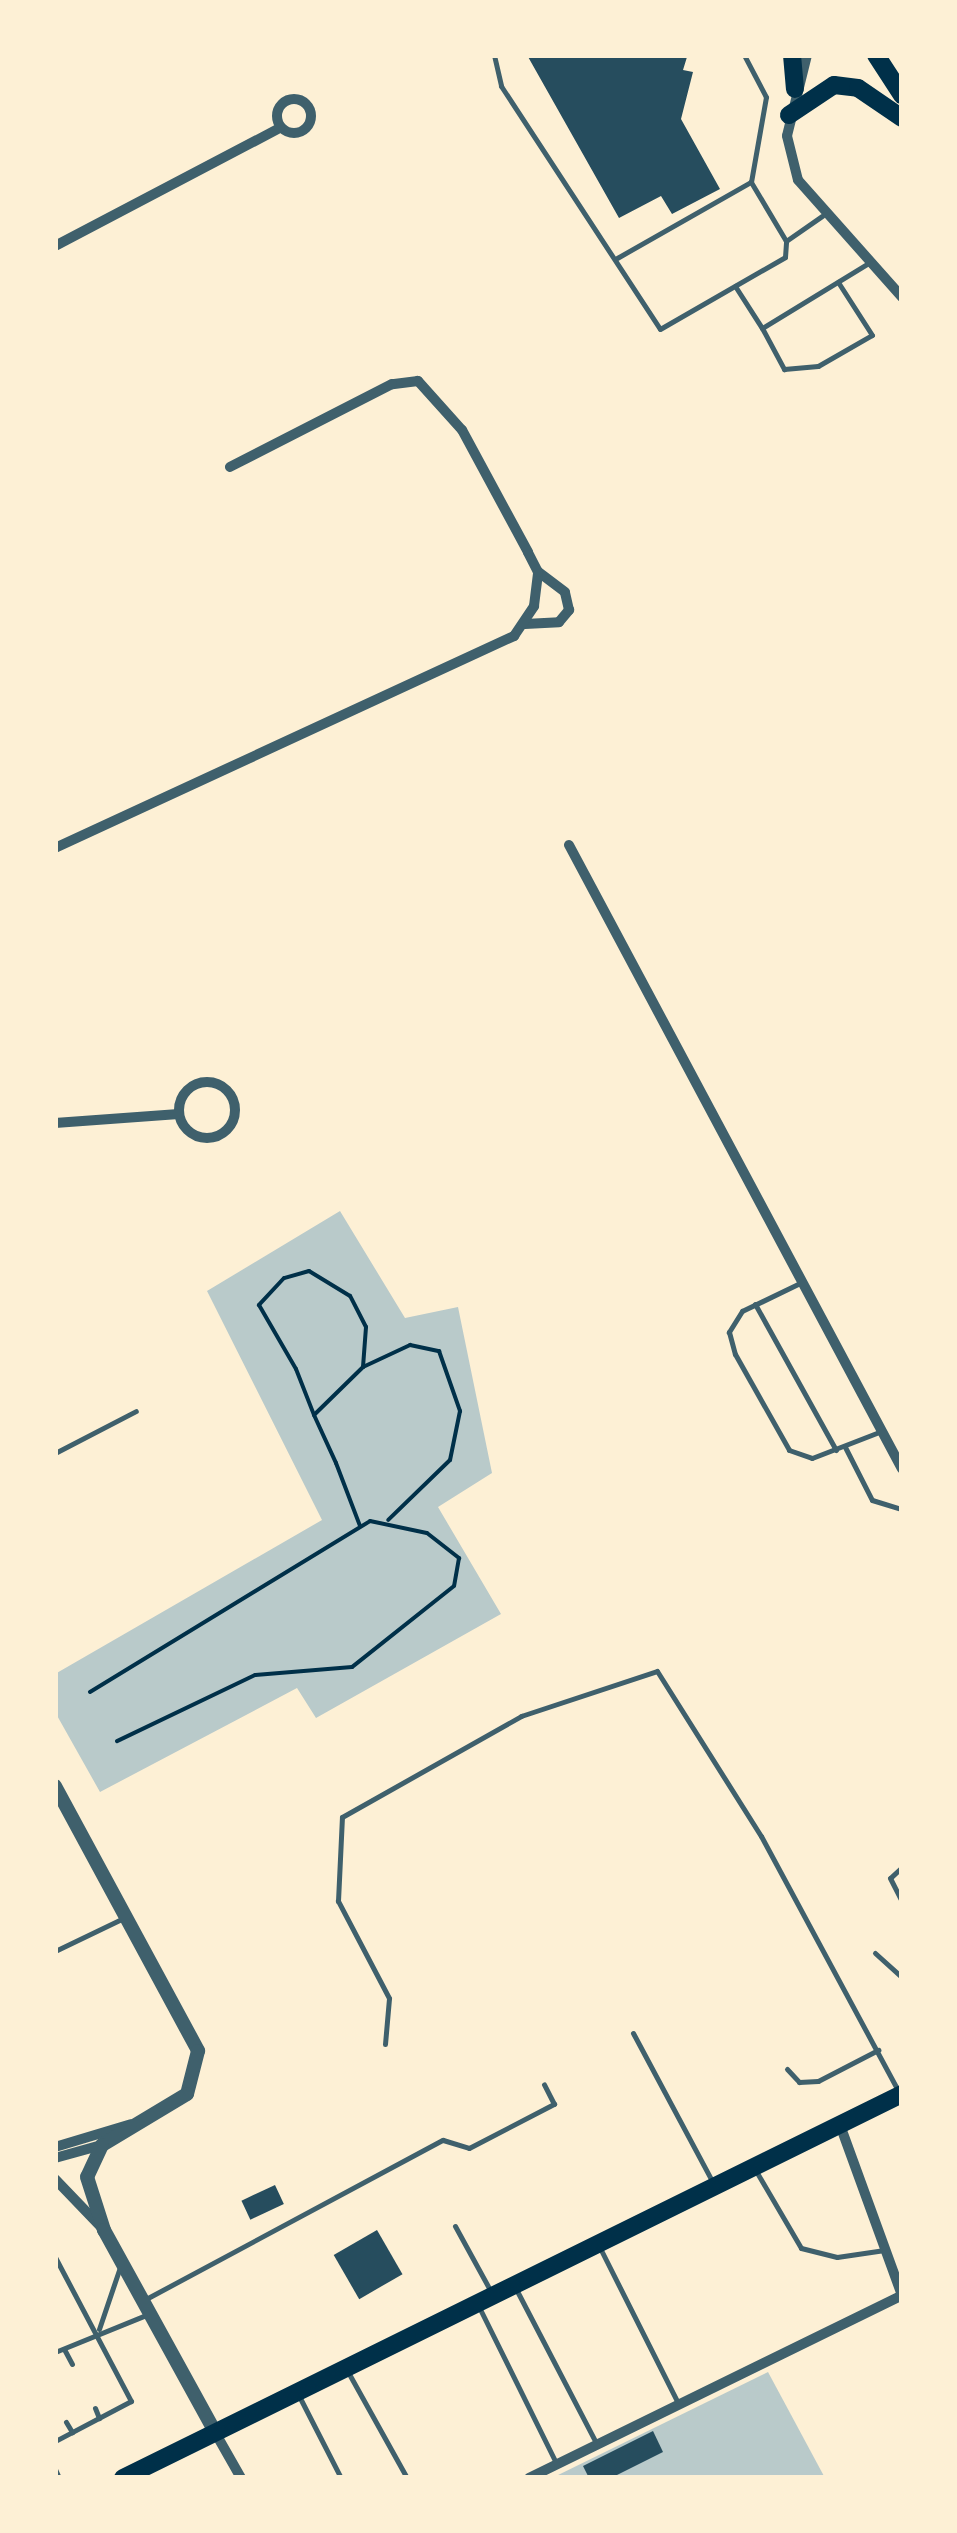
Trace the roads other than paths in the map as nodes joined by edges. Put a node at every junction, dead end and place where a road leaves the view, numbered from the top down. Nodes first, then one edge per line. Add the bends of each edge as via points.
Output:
1 (494, 55) edge
2 (744, 55) edge
3 (792, 55) edge
4 (807, 55) edge
5 (876, 55) edge
6 (795, 89) junction
7 (902, 95) edge
8 (789, 115) junction
9 (902, 118) edge
10 (280, 128) dead end
11 (751, 182) junction
12 (822, 216) junction
13 (786, 241) junction
14 (55, 246) edge
15 (617, 258) junction
16 (870, 262) junction
17 (838, 282) junction
18 (735, 286) junction
19 (902, 297) edge
20 (762, 328) junction
21 (230, 467) dead end
22 (538, 572) junction
23 (525, 624) junction
24 (569, 845) dead end
25 (55, 848) edge
26 (179, 1114) junction
27 (55, 1123) edge
28 (803, 1282) junction
29 (755, 1304) junction
30 (136, 1411) dead end
31 (882, 1431) junction
32 (844, 1446) junction
33 (836, 1450) junction
34 (55, 1454) edge
35 (902, 1468) edge
36 (902, 1509) edge
37 (55, 1786) edge
38 (902, 1867) edge
39 (902, 1902) edge
40 (128, 1916) junction
41 (55, 1951) edge
42 (875, 1953) dead end
43 (902, 1977) edge
44 (633, 2033) dead end
45 (386, 2044) dead end
46 (878, 2050) junction
47 (787, 2069) dead end
48 (544, 2084) dead end
49 (901, 2095) edge
50 (151, 2118) junction
51 (840, 2126) junction
52 (102, 2146) junction
53 (55, 2148) edge
54 (55, 2158) edge
55 (754, 2168) junction
56 (55, 2179) edge
57 (716, 2188) junction
58 (455, 2226) dead end
59 (104, 2230) junction
60 (598, 2245) junction
61 (887, 2250) junction
62 (55, 2257) edge
63 (121, 2263) junction
64 (514, 2287) junction
65 (902, 2295) edge
66 (485, 2301) junction
67 (144, 2308) junction
68 (97, 2330) junction
69 (63, 2348) junction
70 (55, 2352) edge
71 (72, 2364) dead end
72 (346, 2370) junction
73 (298, 2394) junction
74 (678, 2405) junction
75 (94, 2408) dead end
76 (99, 2418) junction
77 (66, 2422) dead end
78 (72, 2432) junction
79 (216, 2434) junction
80 (55, 2441) edge
81 (597, 2445) junction
82 (557, 2464) junction
83 (55, 2469) edge
84 (60, 2478) edge
85 (123, 2478) edge
86 (241, 2478) edge
87 (340, 2478) edge
88 (407, 2478) edge
89 (529, 2478) edge

1 - 15 lane via 500,86
2 - 11 lane via 766,97
3 - 6 highway
4 - 6 street
5 - 7 highway
6 - 8 street
8 - 9 highway via 834,85 858,88
8 - 12 street via 791,159
10 - 14 street
11 - 13 lane
11 - 15 lane
12 - 13 lane
12 - 16 street
13 - 18 lane via 785,257
15 - 18 lane via 660,329
16 - 17 lane
16 - 19 street
17 - 20 lane
17 - 20 lane via 872,336 818,366 784,369
18 - 20 lane
21 - 22 street via 392,384 418,381 462,430
22 - 23 street
22 - 23 street via 566,592 570,610 559,622
23 - 25 street via 318,734 140,803
24 - 28 street
26 - 26 street via 187,1130 211,1138 232,1123 235,1106 228,1090 203,1082 187,1090
26 - 27 street
28 - 29 lane
28 - 31 street
29 - 33 lane
29 - 33 lane via 729,1332 735,1354 789,1450 812,1458
30 - 34 lane
31 - 32 lane
31 - 35 street
32 - 33 lane
32 - 36 lane via 872,1500
37 - 40 street
38 - 39 lane via 890,1878
40 - 41 lane
40 - 50 street via 200,2064 188,2094
42 - 43 lane
44 - 57 lane
45 - 46 lane via 389,1998 338,1901 342,1817 522,1716 657,1670
46 - 47 lane via 818,2081 799,2082
46 - 49 lane
48 - 67 lane via 554,2104 469,2148 443,2140
49 - 51 highway
50 - 52 street
50 - 53 street
51 - 55 highway
51 - 61 street
52 - 54 street
52 - 59 street via 87,2178
55 - 57 highway
55 - 61 lane via 801,2248 837,2257
56 - 59 street
57 - 60 highway
58 - 66 lane
59 - 63 street
60 - 64 highway
60 - 74 lane
61 - 65 street
62 - 68 lane
63 - 67 street
63 - 68 lane
64 - 66 highway
64 - 81 lane
65 - 74 street
66 - 72 highway
66 - 82 lane
67 - 68 lane via 115,2332
67 - 79 street
68 - 69 lane
68 - 76 lane via 131,2401
69 - 70 lane
69 - 71 lane
72 - 73 highway
72 - 88 lane
73 - 79 highway
73 - 87 lane
74 - 81 street
75 - 76 lane
76 - 78 lane
77 - 78 lane
78 - 80 lane
79 - 85 highway
79 - 86 street
81 - 82 street
82 - 89 street
83 - 84 lane

